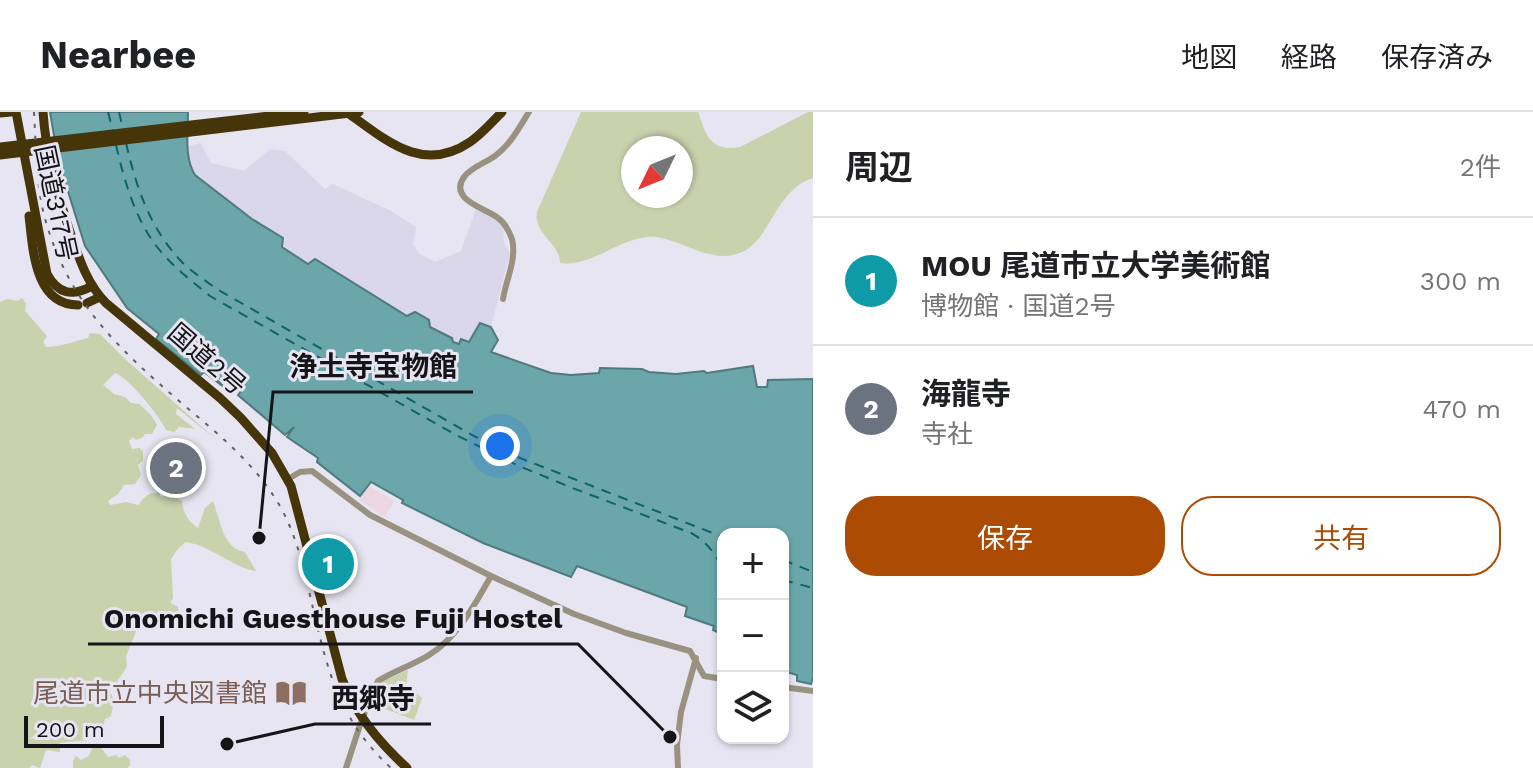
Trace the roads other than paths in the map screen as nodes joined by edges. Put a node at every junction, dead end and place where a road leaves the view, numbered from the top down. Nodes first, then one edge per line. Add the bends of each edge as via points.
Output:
1 (14, 112) edge
2 (43, 112) edge
3 (304, 112) edge
4 (346, 112) edge
5 (359, 112) edge
6 (502, 112) edge
7 (529, 112) edge
8 (0, 113) edge
9 (20, 135) junction
10 (0, 147) edge
11 (0, 155) edge
12 (92, 286) junction
13 (100, 297) junction
14 (503, 299) dead end
15 (288, 479) junction
16 (491, 576) junction
17 (696, 658) junction
18 (692, 676) junction
19 (704, 676) junction
20 (717, 678) edge
21 (789, 688) edge
22 (813, 691) edge
23 (362, 719) junction
24 (346, 768) edge
25 (407, 768) edge
26 (678, 768) edge

1 - 8 highway, 国道317号
1 - 9 highway, 国道317号
2 - 12 highway, 国道2号 via 54,182
3 - 10 highway
4 - 6 highway via 395,146 437,156 472,141
5 - 11 highway
7 - 14 street via 506,146 461,181 467,200 495,215 511,236 514,255
9 - 12 highway, 国道317号 via 47,274 68,292
9 - 13 highway, 国道317号 via 42,284 63,303 82,304
12 - 13 highway, 国道2号
13 - 15 highway, 国道2号 via 241,418
15 - 16 street via 312,471 370,515
15 - 23 highway, 国道2号 via 342,679
16 - 17 street via 574,614 690,651
16 - 23 street via 438,649 378,681
17 - 18 street
17 - 19 street
18 - 19 street
18 - 26 street via 681,712
19 - 20 street
21 - 22 street
23 - 24 street
23 - 25 highway, 国道2号

